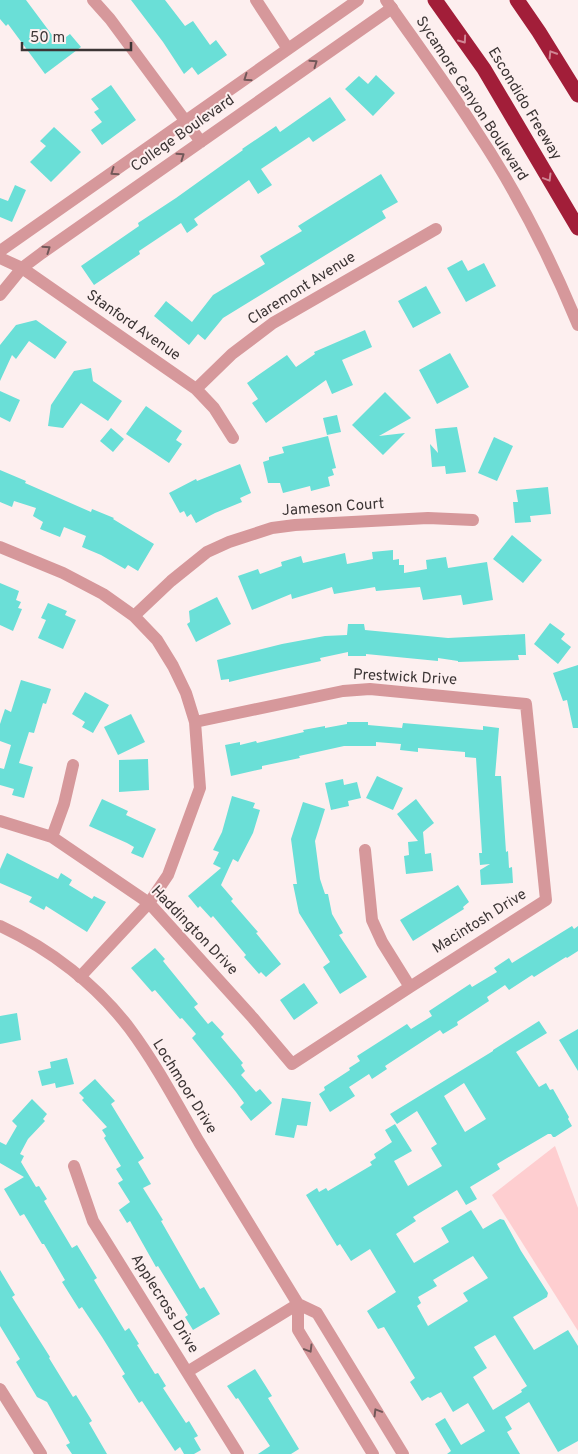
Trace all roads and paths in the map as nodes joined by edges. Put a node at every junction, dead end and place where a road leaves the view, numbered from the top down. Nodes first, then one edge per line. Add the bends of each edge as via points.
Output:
1 (93, 0) edge
2 (256, 0) edge
3 (358, 0) edge
4 (435, 0) edge
5 (517, 0) edge
6 (389, 4) edge
7 (288, 49) junction
8 (578, 95) edge
9 (185, 122) junction
10 (201, 142) junction
11 (578, 228) edge
12 (436, 229) dead end
13 (0, 251) edge
14 (0, 258) edge
15 (22, 268) junction
16 (0, 295) edge
17 (578, 325) edge
18 (196, 389) junction
19 (233, 438) dead end
20 (473, 520) dead end
21 (0, 547) edge
22 (134, 616) junction
23 (526, 704) joint
24 (195, 722) junction
25 (74, 765) dead end
26 (0, 821) edge
27 (52, 837) junction
28 (365, 850) dead end
29 (149, 902) junction
30 (0, 926) edge
31 (80, 977) junction
32 (410, 986) junction
33 (292, 1064) joint
34 (74, 1166) dead end
35 (298, 1304) junction
36 (187, 1372) junction
37 (0, 1389) edge
38 (41, 1454) edge
39 (238, 1454) edge
40 (373, 1454) edge
41 (403, 1454) edge

1 - 9 street
2 - 7 street
3 - 7 street, College Boulevard
4 -> 11 highway, Escondido Freeway via 484,69
8 -> 5 highway
10 -> 6 street, College Boulevard
6 - 17 street, Sycamore Canyon Boulevard via 476,130 508,184 550,262
7 -> 9 street, College Boulevard
9 - 10 street
9 -> 13 street, College Boulevard
15 -> 10 street, College Boulevard
12 - 18 street, Claremont Avenue via 273,323 232,354
14 - 15 street, Stanford Avenue
15 - 16 street, College Boulevard
15 - 18 street, Stanford Avenue
18 - 19 street, Stanford Avenue via 214,408
20 - 22 street, Jameson Court via 428,518 295,524 272,528 207,552
21 - 22 street via 63,573 103,594
22 - 24 street via 157,640 174,666
23 - 24 street, Prestwick Drive via 370,689 343,691
23 - 32 street, Macintosh Drive via 546,900
24 - 29 street via 200,788 168,875
25 - 27 street
26 - 27 street, Haddington Drive
27 - 29 street, Haddington Drive
28 - 32 street via 372,920
29 - 31 street
29 - 33 street, Haddington Drive
30 - 31 street, Lochmoor Drive via 31,942
31 - 35 street, Lochmoor Drive via 129,1029 159,1074
32 - 33 street, Macintosh Drive
34 - 36 street, Applecross Drive via 93,1221
35 - 36 street
35 -> 40 street via 298,1330
41 -> 35 street, Lochmoor Drive via 317,1313
36 - 39 street, Applecross Drive
37 - 38 street

